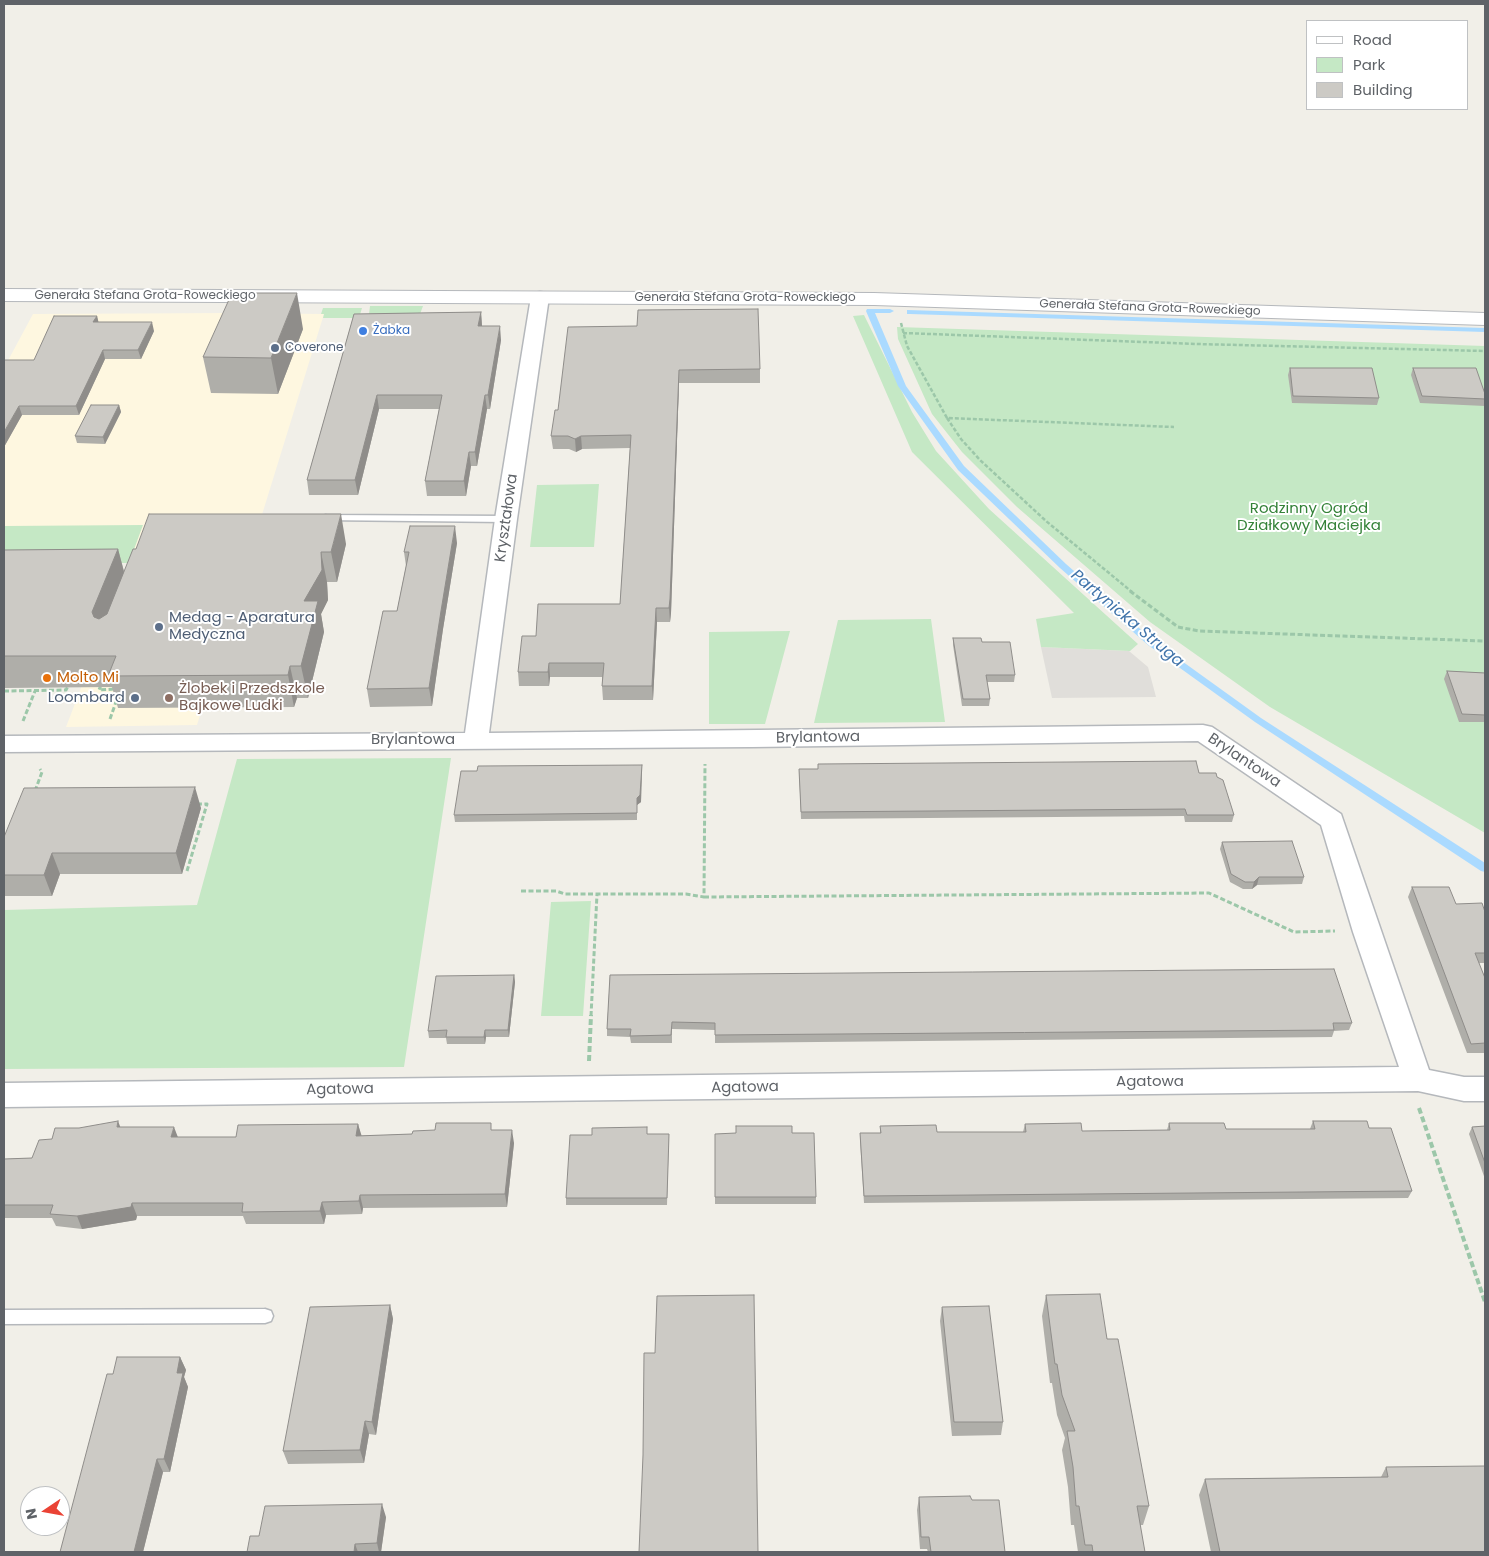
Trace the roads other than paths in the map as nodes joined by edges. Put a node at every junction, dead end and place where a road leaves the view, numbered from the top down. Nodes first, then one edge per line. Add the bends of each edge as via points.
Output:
1 (4, 296) edge
2 (540, 297) junction
3 (1485, 319) edge
4 (314, 518) edge
5 (506, 519) junction
6 (476, 739) junction
7 (4, 744) edge
8 (1417, 1089) junction
9 (1485, 1089) edge
10 (4, 1095) edge
11 (265, 1316) dead end
12 (4, 1317) edge

1 - 2 street, Generała Stefana Grota-Roweckiego
2 - 3 street, Generała Stefana Grota-Roweckiego via 874,299
2 - 5 street, Kryształowa
4 - 5 lane
5 - 6 street, Kryształowa
6 - 7 street, Brylantowa
6 - 8 street, Brylantowa via 1203,733 1332,820
8 - 9 street, Agatowa
8 - 10 street, Agatowa via 1035,1082
11 - 12 lane

